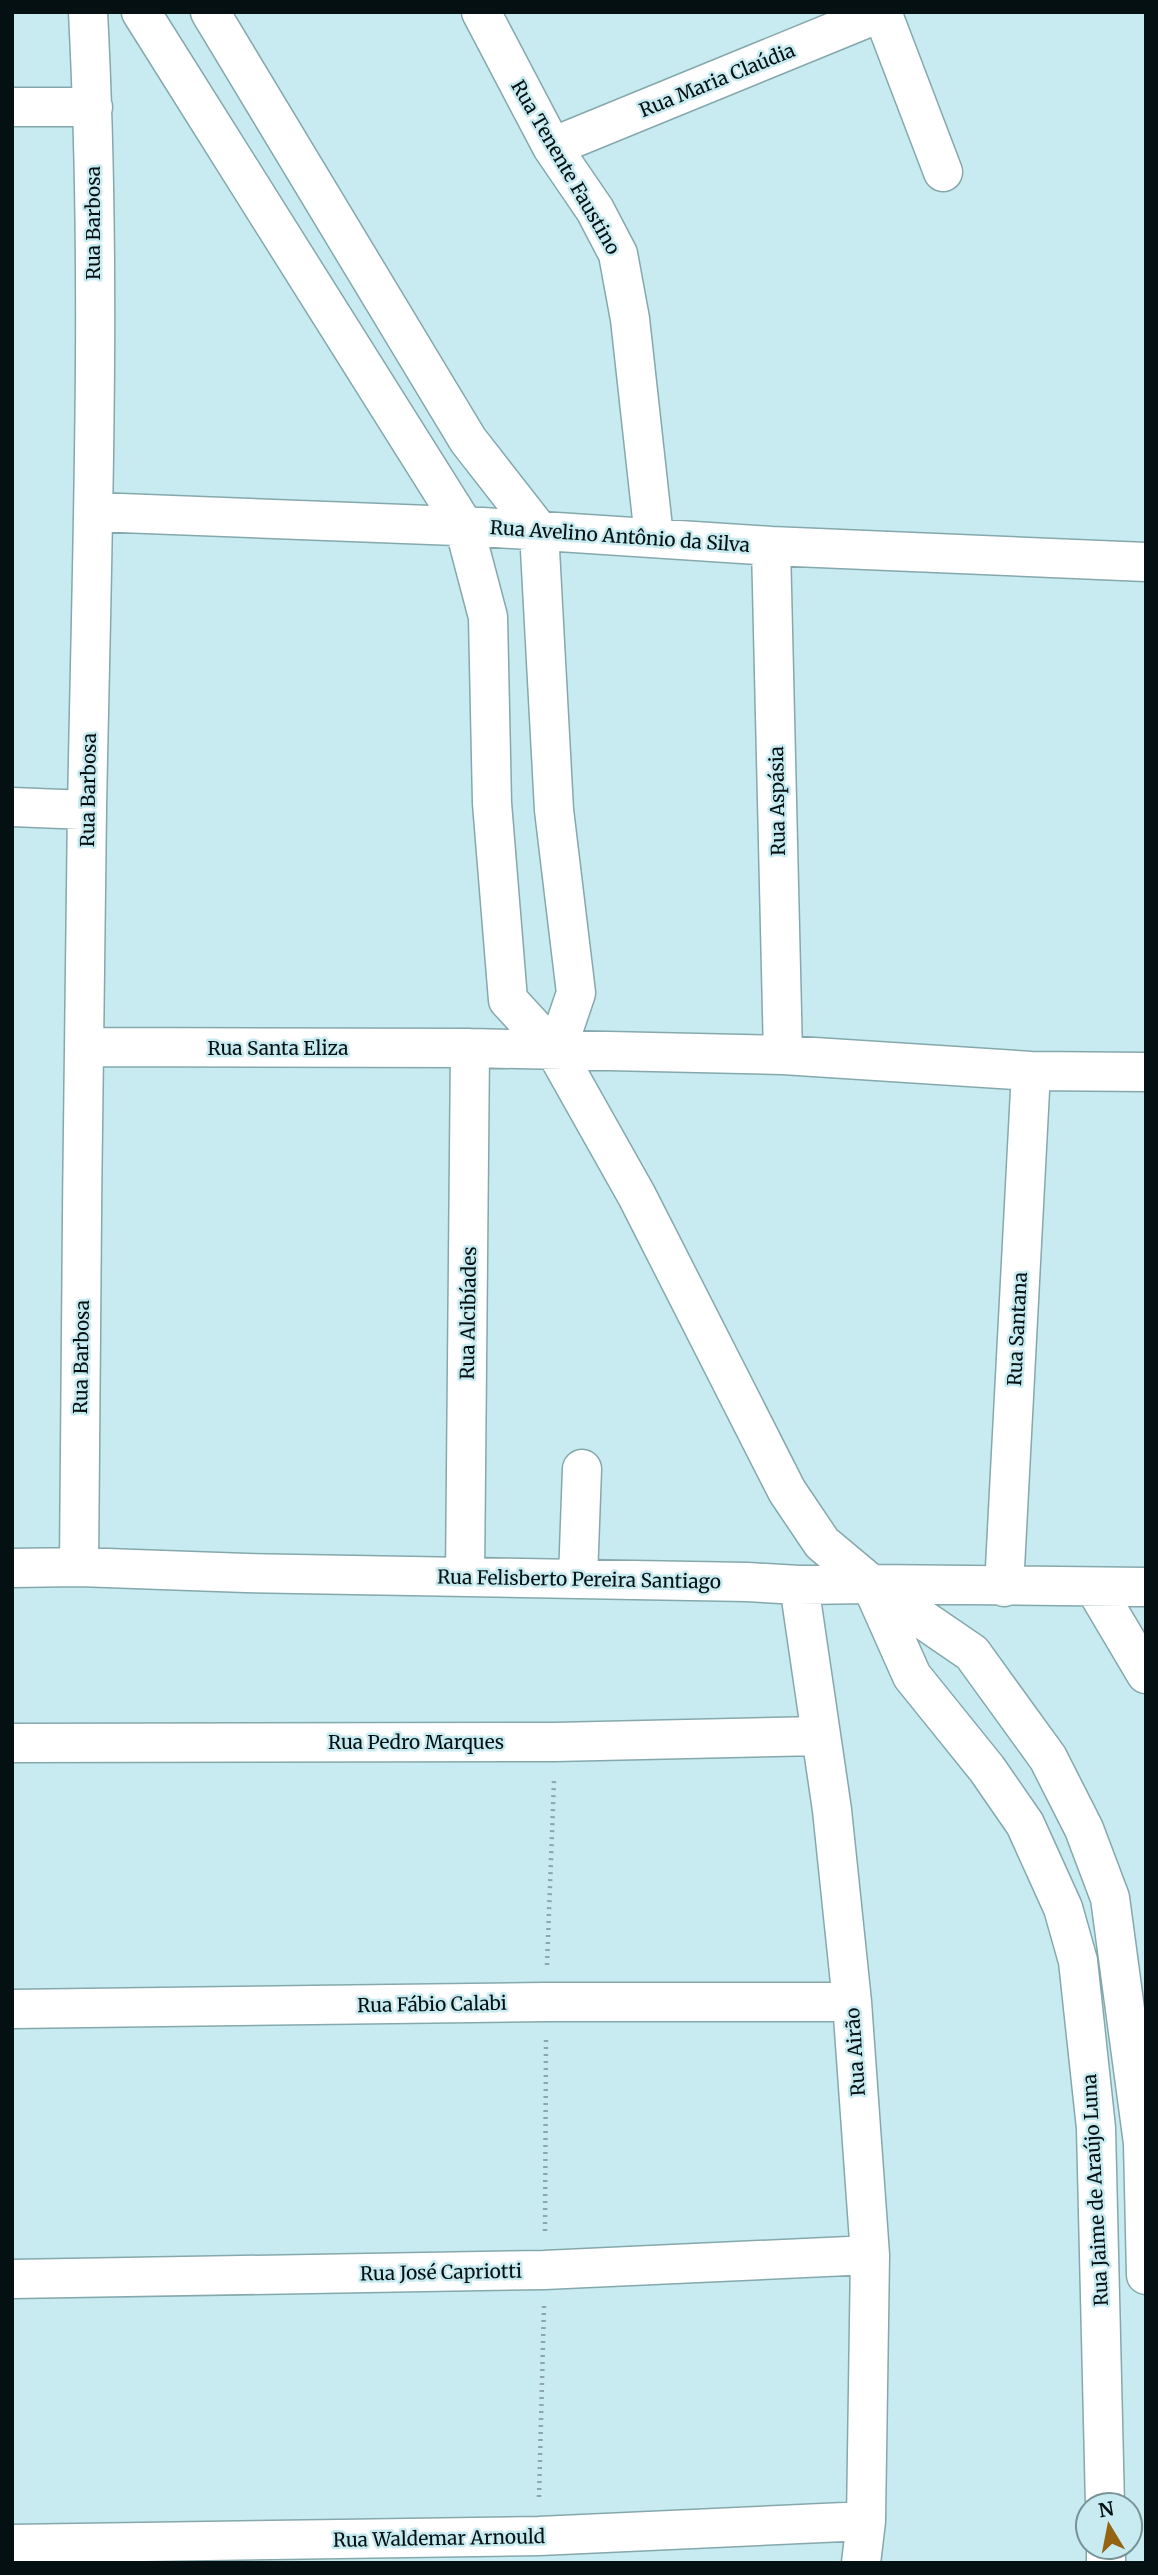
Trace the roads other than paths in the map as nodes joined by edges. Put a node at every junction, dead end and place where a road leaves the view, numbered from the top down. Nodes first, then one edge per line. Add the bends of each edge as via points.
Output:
1 (88, 12) edge
2 (141, 12) edge
3 (210, 12) edge
4 (481, 12) edge
5 (881, 12) edge
6 (12, 107) edge
7 (93, 107) junction
8 (552, 147) junction
9 (943, 172) dead end
10 (95, 512) junction
11 (464, 526) junction
12 (539, 531) junction
13 (654, 537) junction
14 (771, 546) junction
15 (1146, 562) edge
16 (12, 807) edge
17 (87, 810) junction
18 (85, 1047) junction
19 (470, 1048) junction
20 (556, 1052) junction
21 (783, 1055) junction
22 (1031, 1071) junction
23 (1146, 1072) edge
24 (582, 1469) dead end
25 (79, 1567) junction
26 (12, 1568) edge
27 (465, 1577) junction
28 (578, 1578) junction
29 (871, 1584) junction
30 (799, 1585) junction
31 (1004, 1587) junction
32 (1146, 1587) edge
33 (1096, 1588) junction
34 (1146, 1674) edge
35 (820, 1736) junction
36 (12, 1743) edge
37 (852, 2002) junction
38 (12, 2009) edge
39 (870, 2255) junction
40 (1146, 2275) edge
41 (12, 2279) edge
42 (1105, 2491) edge
43 (866, 2521) junction
44 (12, 2544) edge
45 (861, 2563) edge

1 - 7 street, Rua Barbosa
2 - 11 street
3 - 12 street via 468,440
4 - 8 street, Rua Tenente Faustino
5 - 8 street, Rua Maria Claúdia
5 - 9 street
6 - 7 street
7 - 10 street, Rua Barbosa
8 - 13 street, Rua Tenente Faustino via 595,210 618,254 630,319
10 - 11 street, Rua Avelino Antônio da Silva
10 - 17 street, Rua Barbosa
11 - 12 street, Rua Avelino Antônio da Silva
11 - 20 street via 488,617 492,803 508,1000
12 - 13 street, Rua Avelino Antônio da Silva
12 - 20 street via 554,810 576,993
13 - 14 street, Rua Avelino Antônio da Silva
14 - 15 street, Rua Avelino Antônio da Silva
14 - 21 street, Rua Aspásia
16 - 17 street
17 - 18 street, Rua Barbosa
18 - 19 street, Rua Santa Eliza
18 - 25 street, Rua Barbosa
19 - 20 street, Rua Santa Eliza
19 - 27 street, Rua Alcibíades
20 - 21 street
20 - 29 street via 637,1196 787,1492 822,1543
21 - 22 street
22 - 23 street
22 - 31 street, Rua Santana
24 - 28 street
25 - 26 street, Rua Felisberto Pereira Santiago
25 - 27 street, Rua Felisberto Pereira Santiago
27 - 28 street, Rua Felisberto Pereira Santiago
28 - 30 street, Rua Felisberto Pereira Santiago
29 - 30 street, Rua Felisberto Pereira Santiago
29 - 31 street, Rua Felisberto Pereira Santiago
29 - 40 street via 972,1653 1048,1758 1084,1829 1112,1912 1143,2143
29 - 42 street, Rua Jaime de Araújo Luna via 912,1676 1025,1824 1063,1908 1078,1961 1096,2128
30 - 35 street, Rua Airão
31 - 33 street, Rua Felisberto Pereira Santiago
32 - 33 street, Rua Felisberto Pereira Santiago
33 - 34 street
35 - 36 street, Rua Pedro Marques via 555,1742
35 - 37 street, Rua Airão
37 - 38 street, Rua Fábio Calabi
37 - 39 street, Rua Airão
39 - 41 street, Rua José Capriotti via 544,2270
39 - 43 street, Rua Airão
43 - 44 street, Rua Waldemar Arnould via 539,2536
43 - 45 street, Rua Airão

